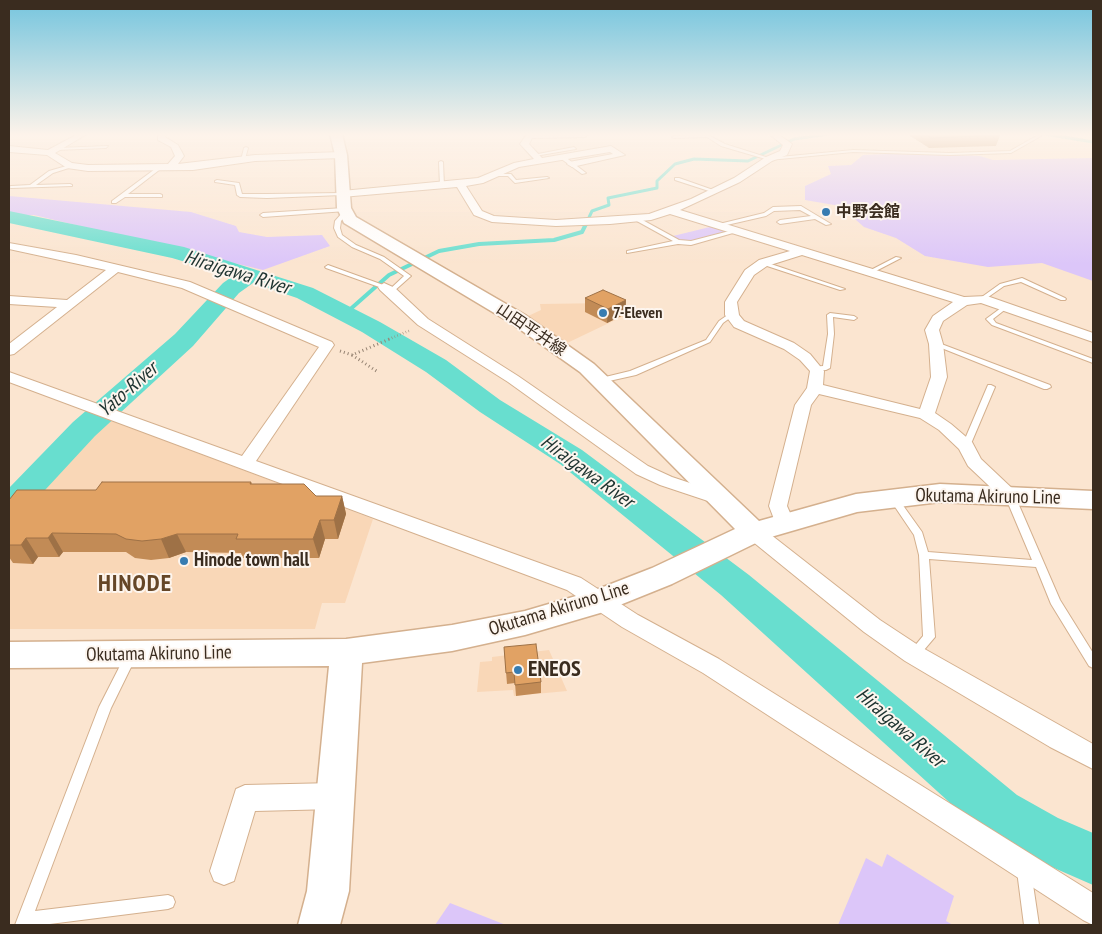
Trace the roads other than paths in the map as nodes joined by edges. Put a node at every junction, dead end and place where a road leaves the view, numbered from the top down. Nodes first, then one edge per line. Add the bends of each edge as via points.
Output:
1 (43, 178) edge
2 (147, 178) edge
3 (342, 178) edge
4 (442, 178) edge
5 (487, 178) edge
6 (512, 178) edge
7 (547, 178) dead end
8 (741, 178) edge
9 (677, 179) dead end
10 (217, 181) dead end
11 (460, 184) junction
12 (32, 185) junction
13 (70, 185) dead end
14 (442, 186) junction
15 (11, 187) dead end
16 (714, 191) junction
17 (123, 195) junction
18 (160, 196) dead end
19 (114, 202) dead end
20 (344, 206) junction
21 (673, 211) junction
22 (263, 215) dead end
23 (816, 217) junction
24 (637, 219) junction
25 (780, 222) dead end
26 (828, 224) dead end
27 (718, 225) junction
28 (737, 230) junction
29 (678, 242) junction
30 (9, 246) edge
31 (804, 251) junction
32 (629, 252) dead end
33 (898, 258) dead end
34 (763, 262) junction
35 (328, 267) dead end
36 (116, 268) junction
37 (870, 272) junction
38 (388, 289) junction
39 (842, 289) dead end
40 (982, 299) junction
41 (1063, 299) dead end
42 (9, 300) edge
43 (963, 301) junction
44 (69, 304) junction
45 (1005, 307) junction
46 (732, 314) junction
47 (854, 318) dead end
48 (1093, 338) edge
49 (936, 344) junction
50 (9, 350) edge
51 (1093, 361) edge
52 (815, 369) junction
53 (9, 377) edge
54 (600, 381) junction
55 (991, 387) dead end
56 (1047, 387) dead end
57 (815, 388) junction
58 (926, 415) junction
59 (966, 446) junction
60 (246, 463) junction
61 (1010, 496) junction
62 (893, 498) junction
63 (721, 499) junction
64 (1093, 500) edge
65 (784, 522) junction
66 (746, 535) junction
67 (924, 555) junction
68 (1039, 564) junction
69 (600, 601) junction
70 (346, 652) junction
71 (913, 654) junction
72 (9, 655) edge
73 (131, 655) junction
74 (1093, 663) edge
75 (1093, 757) edge
76 (336, 796) junction
77 (1023, 866) junction
78 (224, 871) dead end
79 (168, 902) dead end
80 (1093, 910) edge
81 (23, 923) edge
82 (318, 925) edge
83 (1032, 925) edge

1 - 12 lane
2 - 17 lane
3 - 20 main road
4 - 14 lane
5 - 11 street
6 - 7 lane via 516,182
8 - 16 street
9 - 16 lane
10 - 20 lane via 237,184 240,195
11 - 14 street
11 - 24 street via 478,213 492,219 556,223
12 - 13 lane
12 - 15 lane
14 - 20 street
16 - 21 street
17 - 18 lane
17 - 19 lane
20 - 22 lane
20 - 38 lane via 337,228 340,236 408,276
20 - 54 main road, 山田平井線 via 356,224 518,319
21 - 24 street
21 - 27 street
23 - 25 lane
23 - 26 lane
23 - 27 lane via 802,208 773,209 766,214
24 - 29 lane
27 - 28 street
28 - 29 lane via 691,244
28 - 31 street
29 - 32 lane
30 - 36 street
31 - 34 street
31 - 37 street
33 - 37 lane
34 - 39 lane
34 - 46 street via 749,273 731,302
35 - 38 lane
36 - 44 street
36 - 60 street via 186,285 327,345
37 - 43 street
38 - 63 street via 423,322 513,379 642,470
40 - 41 lane via 1002,285 1022,280
40 - 43 street
40 - 45 street
42 - 44 street
43 - 49 street via 938,319 932,330
44 - 50 street
45 - 48 street
45 - 51 lane via 989,319 994,324
46 - 52 street via 745,329 789,346
46 - 54 lane via 721,322 708,341 633,373
47 - 52 lane via 830,315 826,368
49 - 56 lane
49 - 58 street via 938,377
52 - 57 street
53 - 60 street
54 - 63 main road, 山田平井線
55 - 59 lane
57 - 58 street
57 - 65 street via 803,405 778,506
58 - 59 street
59 - 61 street via 974,462
60 - 69 street via 552,575 574,584
61 - 62 main road, Okutama Akiruno Line via 940,493
61 - 64 main road, Okutama Akiruno Line
61 - 68 lane
62 - 65 main road, Okutama Akiruno Line via 856,503
62 - 67 lane via 918,534
63 - 66 main road, 山田平井線
65 - 66 main road, Okutama Akiruno Line
66 - 69 main road, Okutama Akiruno Line via 662,576
66 - 71 street
67 - 68 lane
67 - 71 lane via 929,637
68 - 74 lane via 1055,601
69 - 70 main road, Okutama Akiruno Line via 525,623 452,638
69 - 77 street via 711,666
70 - 73 main road, Okutama Akiruno Line
70 - 76 main road
71 - 75 street
72 - 73 main road, Okutama Akiruno Line
73 - 81 lane via 105,707
76 - 78 street via 245,798
76 - 82 main road via 328,891
77 - 80 street
77 - 83 lane
79 - 81 lane

